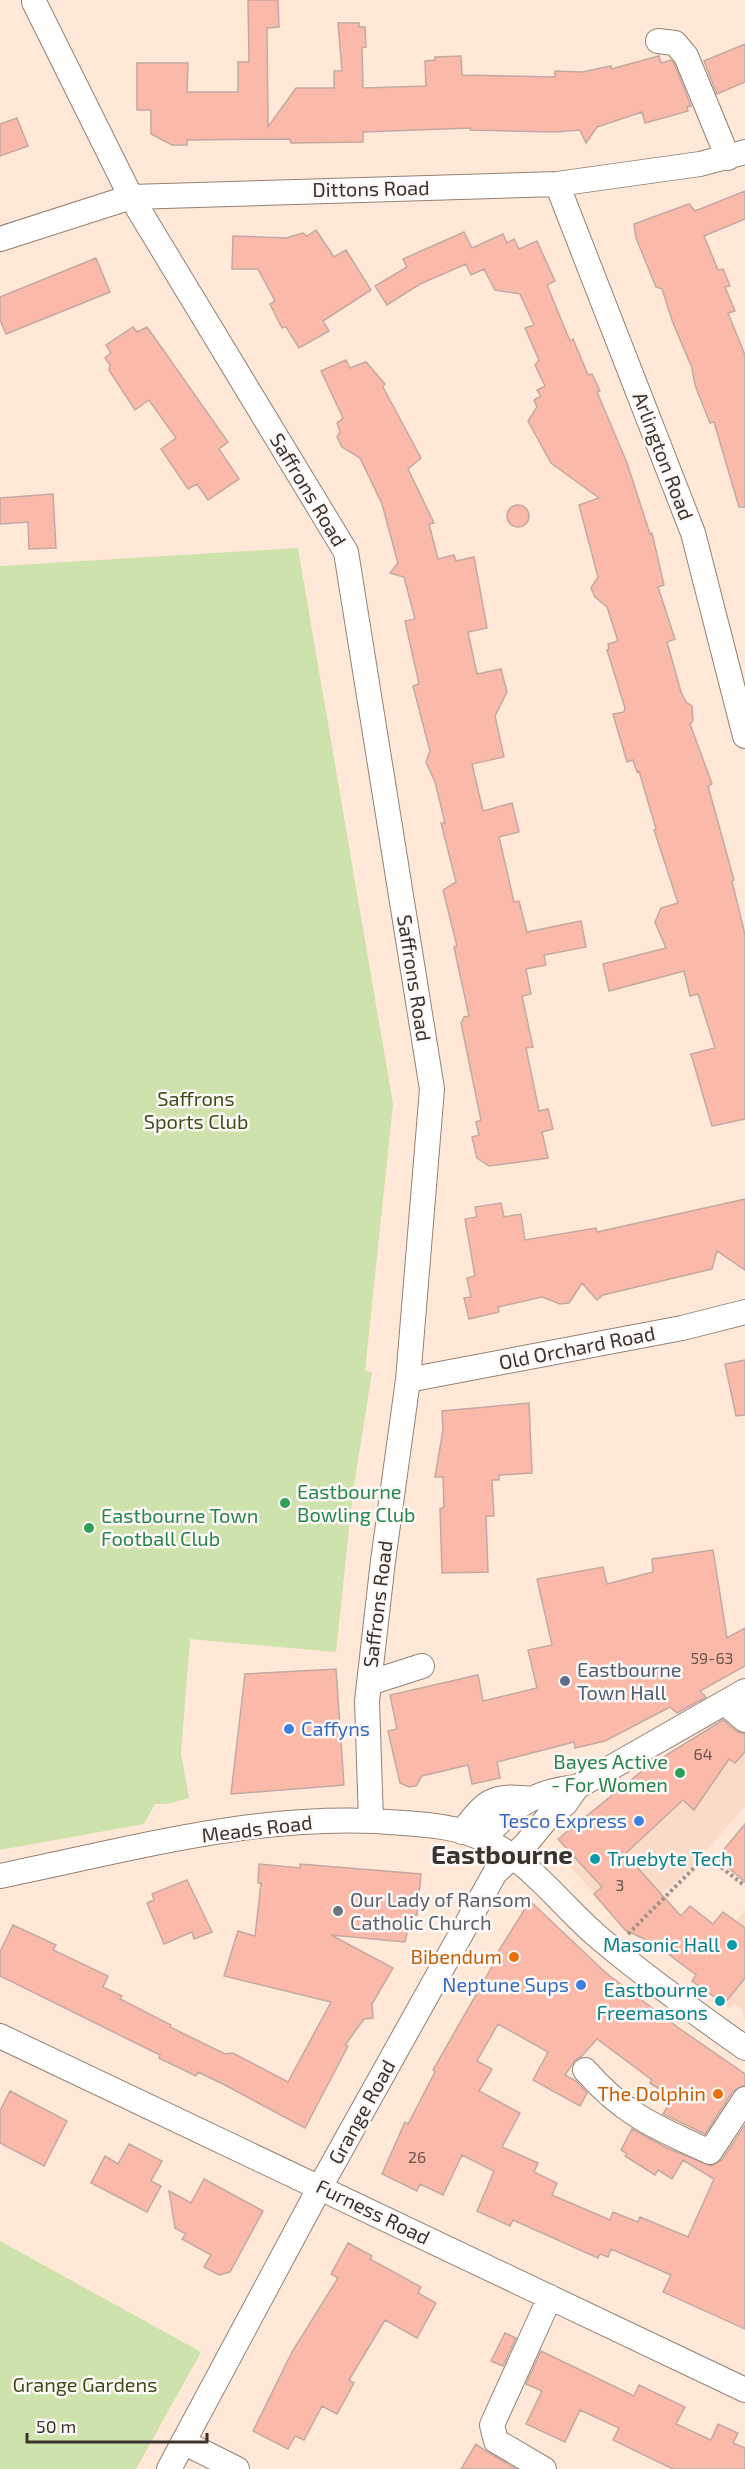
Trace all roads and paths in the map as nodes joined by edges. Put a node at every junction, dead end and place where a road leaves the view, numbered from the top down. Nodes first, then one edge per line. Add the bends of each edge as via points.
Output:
1 (34, 2) dead end
2 (658, 40) dead end
3 (736, 155) edge
4 (557, 184) junction
5 (131, 197) junction
6 (0, 239) edge
7 (745, 736) edge
8 (745, 1312) edge
9 (408, 1380) junction
10 (422, 1666) dead end
11 (369, 1683) junction
12 (735, 1697) edge
13 (745, 1720) edge
14 (577, 1788) junction
15 (371, 1820) junction
16 (473, 1835) junction
17 (511, 1856) junction
18 (0, 1876) edge
19 (745, 1886) edge
20 (611, 1948) junction
21 (0, 2036) edge
22 (745, 2048) edge
23 (585, 2070) dead end
24 (745, 2099) edge
25 (320, 2187) junction
26 (550, 2297) junction
27 (745, 2390) edge
28 (183, 2442) junction
29 (169, 2469) edge
30 (237, 2469) edge
31 (544, 2469) edge

1 - 5 street, Saffrons Road
2 - 3 street via 675,43 686,56
3 - 4 street, Dittons Road via 700,164
4 - 5 street, Dittons Road
4 - 7 street, Arlington Road via 693,533
5 - 6 street, Dittons Road
5 - 9 street, Saffrons Road via 346,552 432,1089
8 - 9 street, Old Orchard Road via 682,1328
9 - 11 street, Saffrons Road
10 - 11 street
11 - 15 street, Saffrons Road
12 - 13 street
12 - 14 street
14 - 16 street via 554,1789 531,1799
14 - 17 street, Grange Road
15 - 16 street, Meads Road via 431,1825
15 - 18 street, Meads Road via 246,1827
16 - 17 street, Meads Road
17 - 20 street, Meads Road
17 - 25 street, Grange Road via 495,1874
19 - 20 path via 711,1860 701,1861
20 - 22 street, Meads Road
21 - 25 street, Furness Road
23 - 24 street via 607,2096 631,2114 710,2152
25 - 26 street, Furness Road
25 - 28 street, Grange Road
26 - 27 street, Furness Road
26 - 31 street via 492,2425 496,2441
28 - 29 street, Grange Road
28 - 30 street

